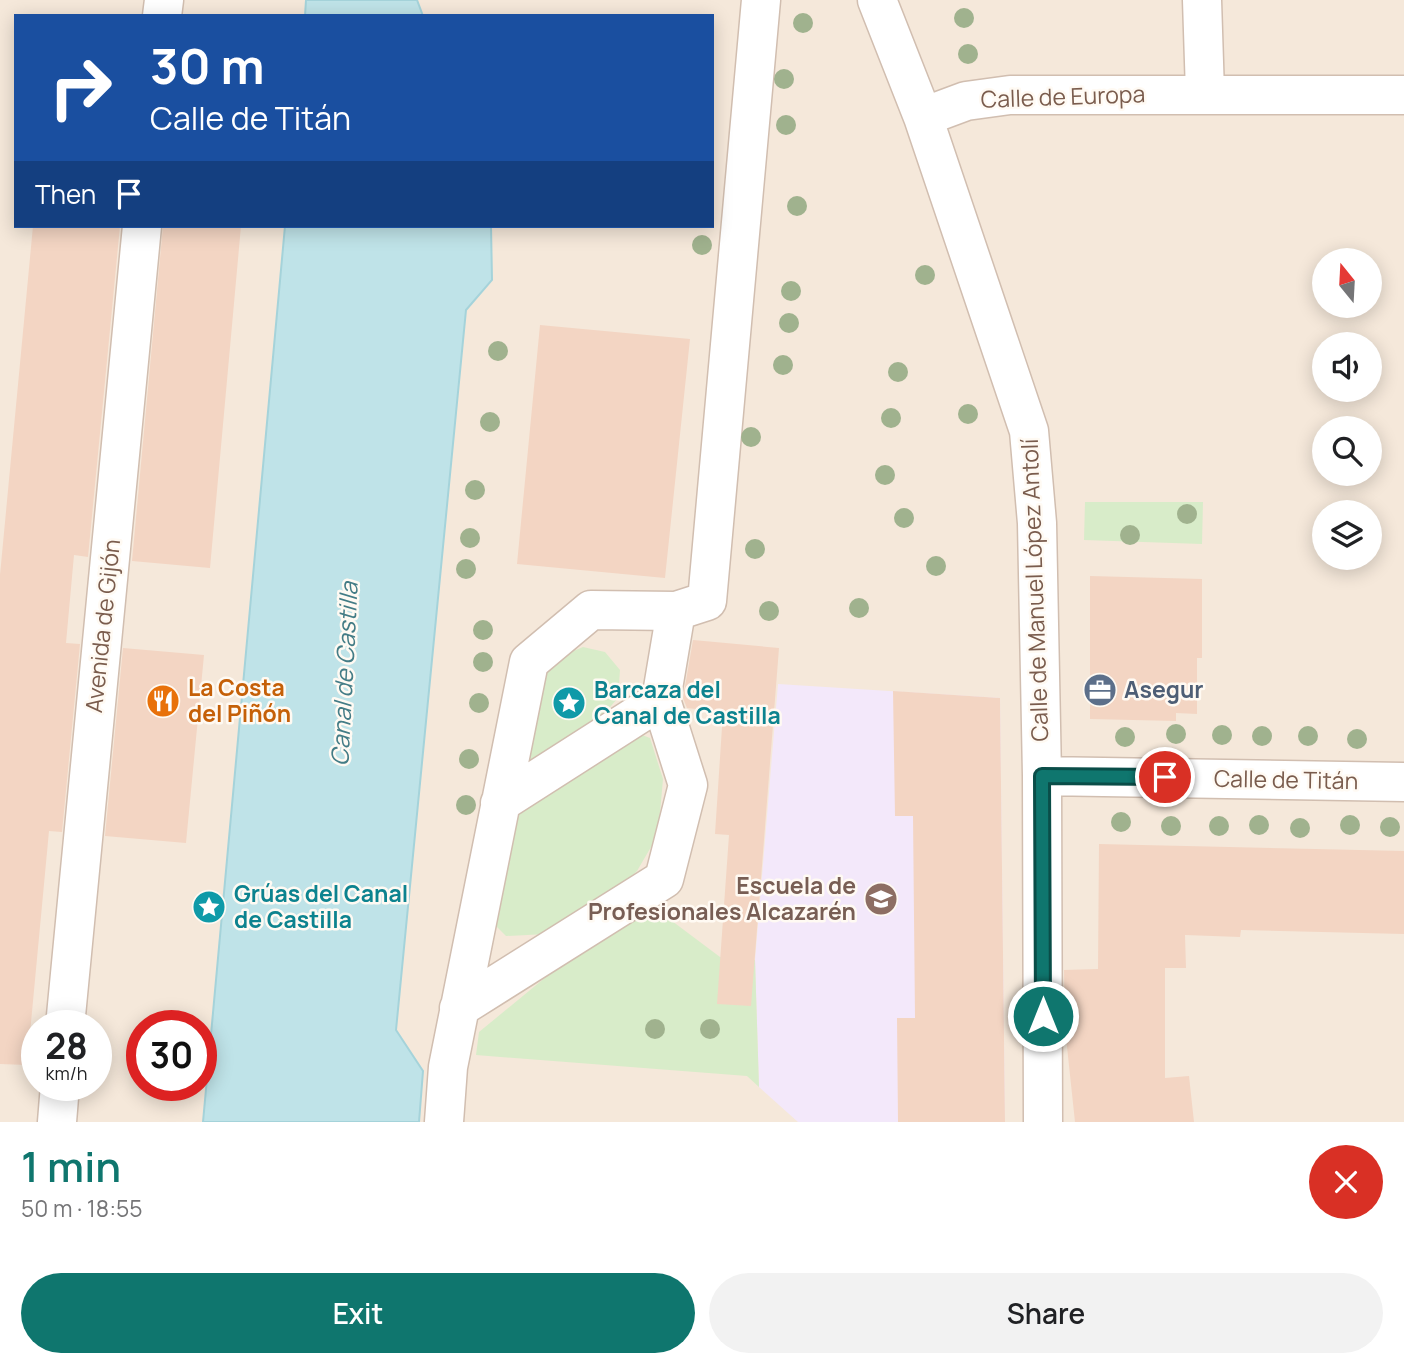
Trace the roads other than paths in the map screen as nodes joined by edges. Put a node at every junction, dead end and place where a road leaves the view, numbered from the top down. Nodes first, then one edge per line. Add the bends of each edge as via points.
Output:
1 (761, 0) edge
2 (877, 0) edge
3 (1202, 0) edge
4 (1205, 93) junction
5 (1404, 94) edge
6 (923, 117) junction
7 (142, 228) edge
8 (676, 611) junction
9 (661, 700) junction
10 (1042, 776) junction
11 (1404, 782) edge
12 (500, 803) junction
13 (459, 1008) junction
14 (67, 1010) edge
15 (59, 1101) edge
16 (57, 1122) edge
17 (444, 1122) edge
18 (1043, 1122) edge

1 - 8 street via 707,601
2 - 6 street, Calle de Manuel López Antolí
3 - 4 street
4 - 5 street, Calle de Europa
4 - 6 street, Calle de Europa via 1010,95 966,101
6 - 10 street, Calle de Manuel López Antolí via 1029,431 1037,523
7 - 14 street, Avenida de Gijón
8 - 9 street
8 - 12 street via 591,610 529,662
9 - 12 street
9 - 13 street via 688,785 664,879
10 - 11 street, Calle de Titán
10 - 18 street, Calle de Manuel López Antolí
12 - 13 street
13 - 17 street
15 - 16 street

